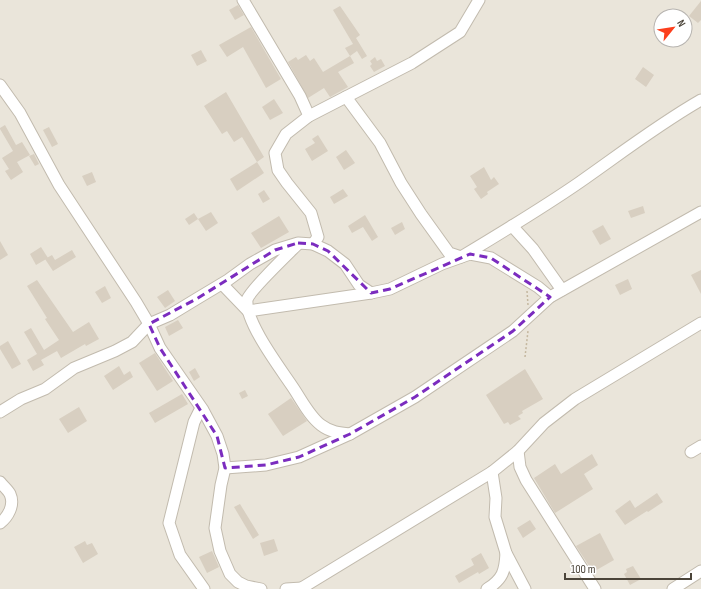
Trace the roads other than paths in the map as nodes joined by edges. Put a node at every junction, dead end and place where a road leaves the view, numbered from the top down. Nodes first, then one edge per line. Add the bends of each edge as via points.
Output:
1 (243, 0) edge
2 (479, 0) edge
3 (0, 85) edge
4 (346, 97) junction
5 (701, 100) edge
6 (309, 116) junction
7 (701, 212) edge
8 (512, 226) junction
9 (298, 243) junction
10 (313, 244) junction
11 (461, 257) junction
12 (222, 284) junction
13 (562, 290) junction
14 (371, 293) junction
15 (550, 297) junction
16 (248, 311) junction
17 (701, 323) edge
18 (149, 324) junction
19 (201, 408) junction
20 (0, 412) edge
21 (350, 434) junction
22 (701, 446) edge
23 (518, 451) junction
24 (691, 452) dead end
25 (225, 468) junction
26 (492, 472) junction
27 (0, 482) edge
28 (0, 523) edge
29 (506, 553) junction
30 (701, 571) edge
31 (204, 589) edge
32 (261, 589) edge
33 (286, 589) edge
34 (301, 589) edge
35 (487, 589) edge
36 (525, 589) edge
37 (595, 589) edge
38 (673, 589) edge

1 - 6 street via 300,96
2 - 4 street via 460,32 412,63
3 - 18 street via 20,114 59,185
4 - 6 street
4 - 11 street via 380,143 421,214 449,252
5 - 8 street
6 - 10 street via 286,134 276,153 278,170 311,212 318,237
7 - 13 street
8 - 11 street
8 - 13 street via 533,249
9 - 10 street
9 - 12 street via 274,250
9 - 16 street via 247,299
10 - 14 street via 328,251 345,264 359,285
11 - 14 street via 390,289
11 - 15 street via 470,254 491,258
12 - 16 street
12 - 18 street via 170,315
13 - 15 street
14 - 16 street
15 - 21 street via 513,331 415,396
16 - 21 street via 270,354 321,425 332,432
17 - 23 street via 575,399 544,423
18 - 19 street via 160,348
18 - 20 street via 132,342 74,368 45,389 21,399
19 - 25 street via 217,436
19 - 31 street via 194,422 169,523 180,555
21 - 25 street via 299,457 266,465
22 - 24 street
23 - 26 street
23 - 37 street via 520,467 526,480
25 - 32 street via 215,528 220,551 230,574 238,582
26 - 29 street via 496,498 495,517
26 - 34 street
27 - 28 street via 10,495 12,503 7,518
29 - 35 street via 503,575
29 - 36 street
30 - 38 street
33 - 34 street

